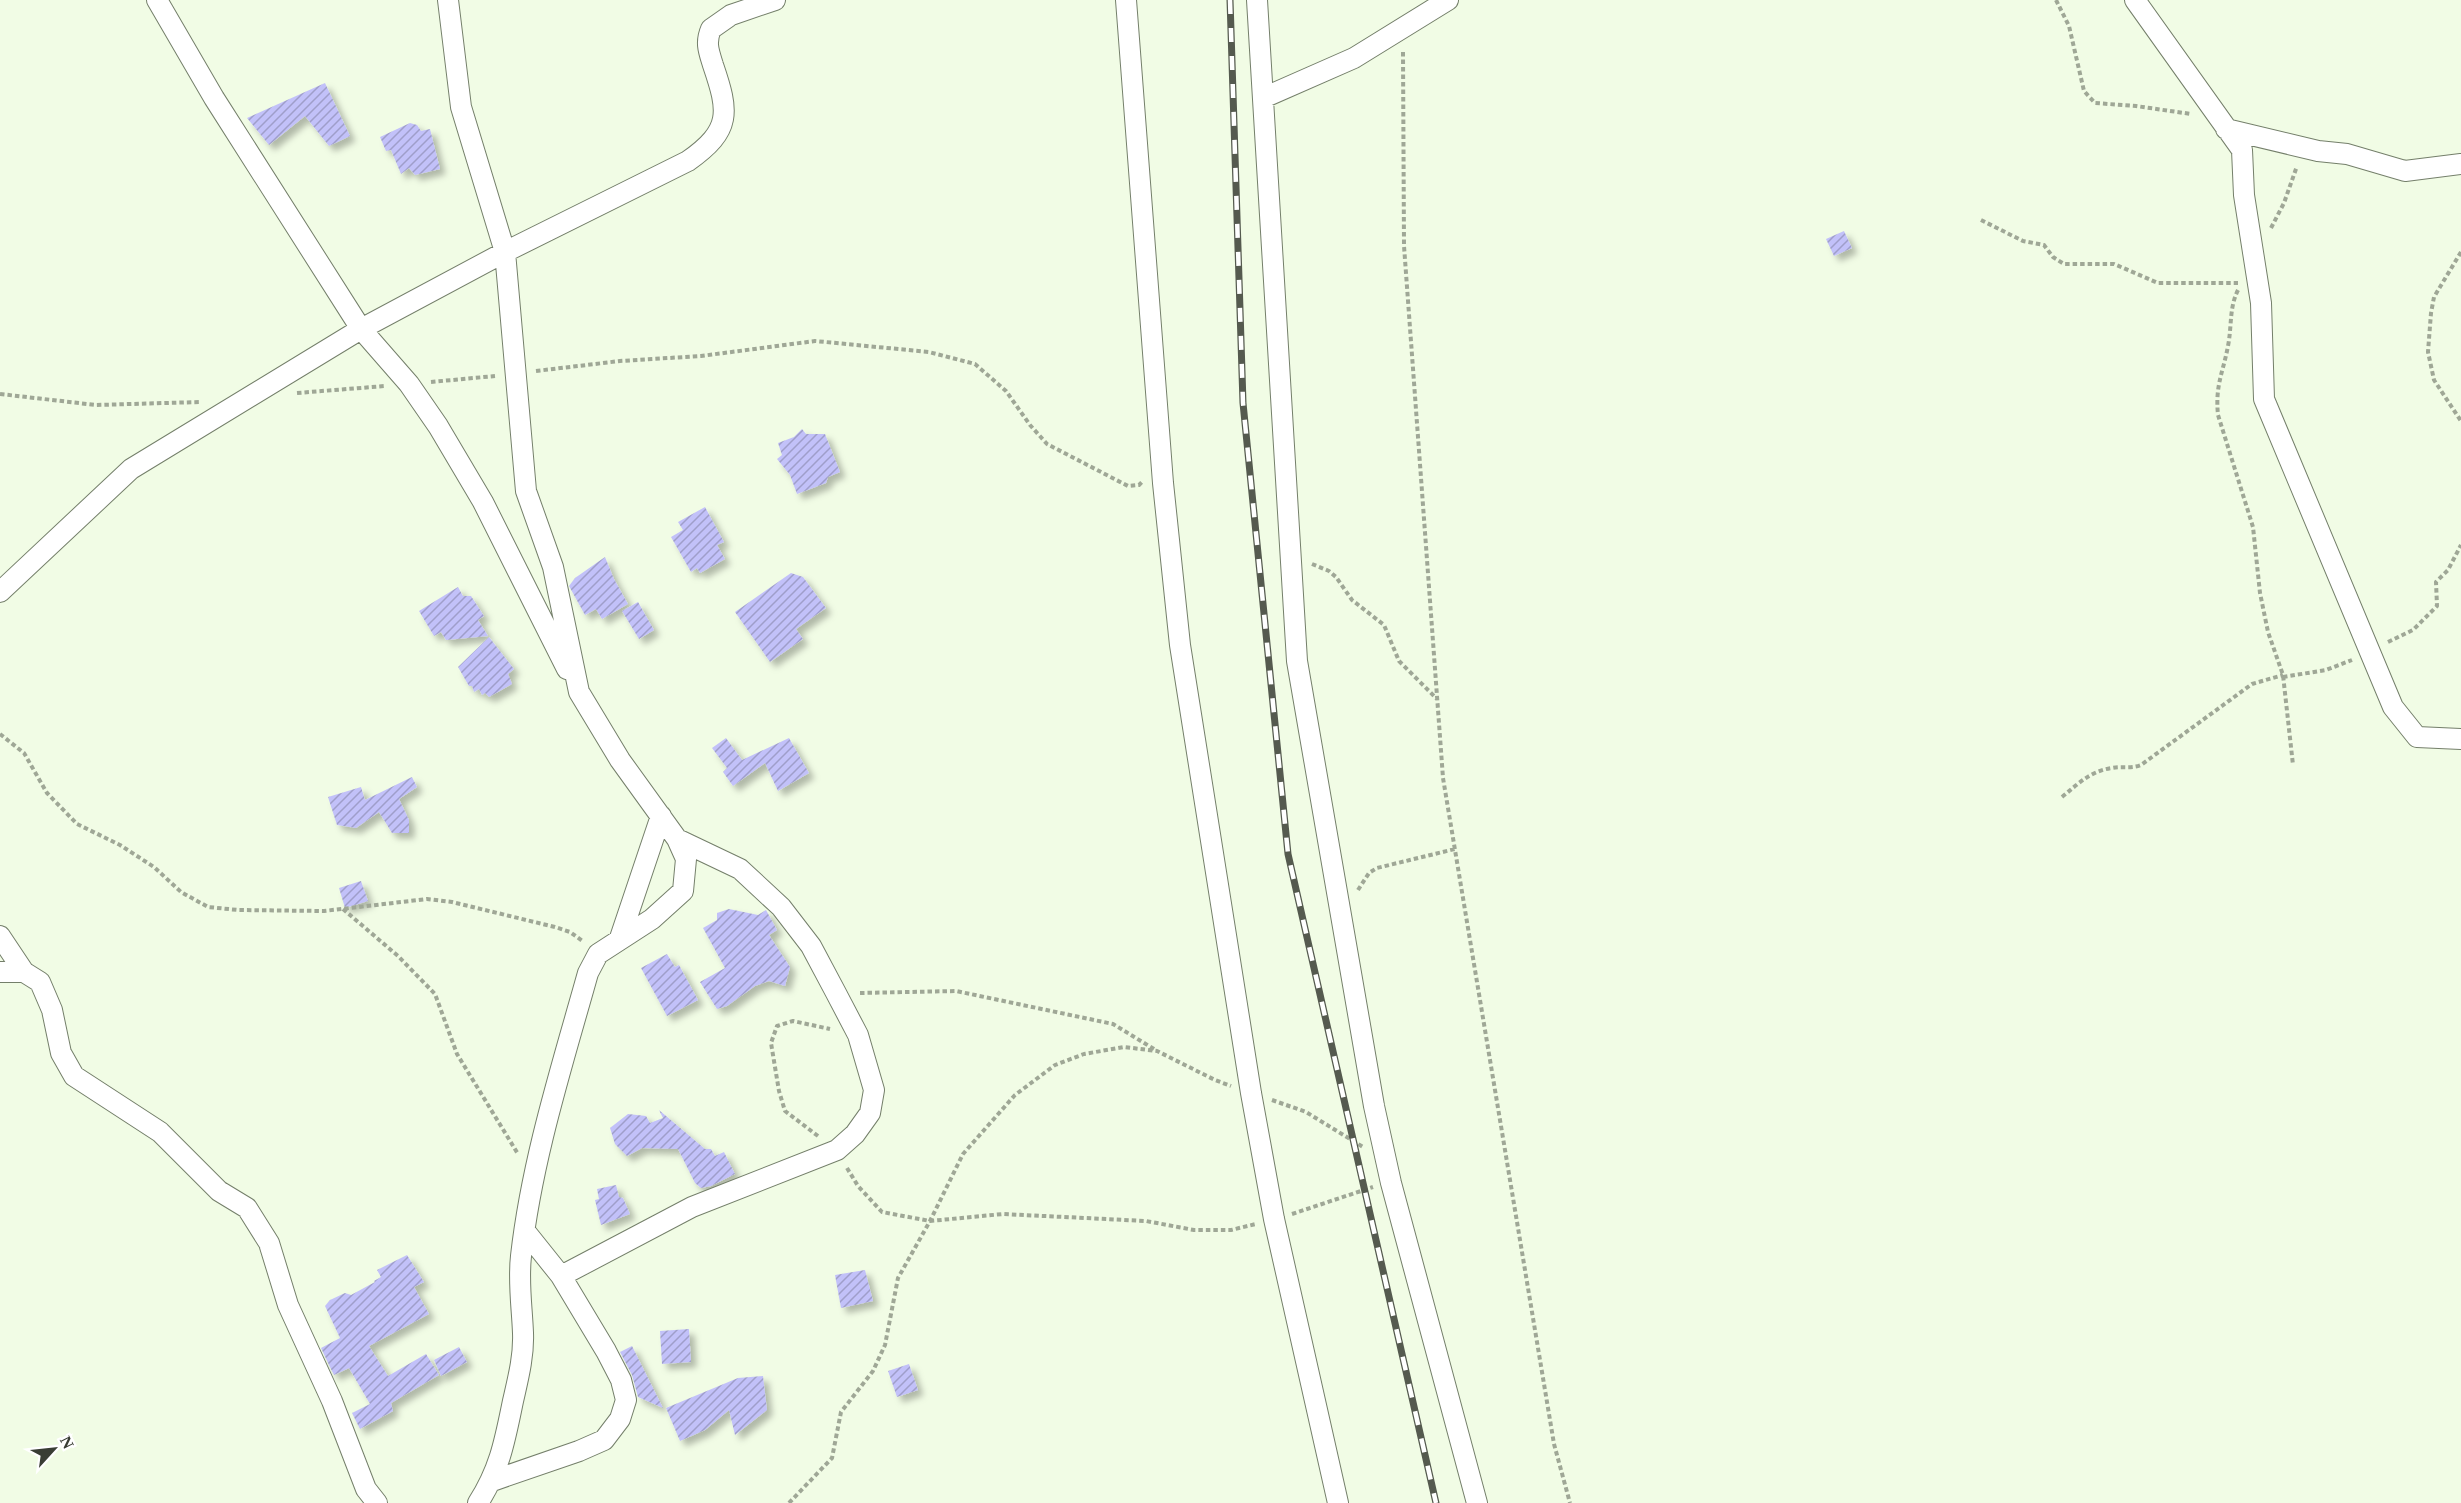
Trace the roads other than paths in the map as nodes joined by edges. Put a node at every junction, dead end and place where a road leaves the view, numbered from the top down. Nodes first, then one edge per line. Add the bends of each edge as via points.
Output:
1 (157, 0) edge
2 (448, 0) edge
3 (775, 0) edge
4 (1126, 0) edge
5 (1257, 0) edge
6 (1448, 0) edge
7 (2135, 0) edge
8 (1263, 98) junction
9 (2226, 129) junction
10 (2461, 164) edge
11 (505, 252) junction
12 (361, 329) junction
13 (0, 592) edge
14 (579, 692) junction
15 (2461, 739) edge
16 (661, 816) junction
17 (677, 839) junction
18 (0, 936) edge
19 (620, 938) junction
20 (0, 972) edge
21 (24, 972) junction
22 (525, 1231) junction
23 (561, 1276) junction
24 (492, 1481) junction
25 (377, 1503) edge
26 (478, 1503) edge
27 (1338, 1503) edge
28 (1478, 1503) edge

1 - 12 street via 214,99
2 - 11 street via 461,107
3 - 11 street via 731,15 711,30 707,48 724,99 724,112 720,129 701,152
4 - 27 street via 1163,483 1180,645 1274,1219
5 - 8 street
6 - 8 street via 1354,58
7 - 9 street
8 - 28 street via 1297,661 1384,1153
9 - 10 street via 2302,148 2347,154 2405,171
9 - 15 street via 2242,150 2252,261 2261,303 2264,399 2394,707 2417,736
11 - 12 street
11 - 14 street via 526,491 554,567
12 - 13 street via 131,469
12 - 14 street via 409,384 438,426 483,502
14 - 16 street via 620,760
16 - 17 street
16 - 19 street
17 - 19 street via 686,859 682,891 652,919
17 - 23 street via 740,869 781,907 811,946 858,1035 874,1090 870,1113 837,1150 692,1207
18 - 21 street
19 - 22 street via 598,954 588,973 550,1106
20 - 21 street
21 - 25 street via 40,982 52,1010 61,1053 74,1076 160,1132 219,1191 247,1208 269,1244 288,1305 332,1401 366,1489
22 - 23 street
22 - 24 street via 519,1285 523,1335 520,1367 506,1442
23 - 24 street via 621,1380 626,1400 620,1419 604,1440
24 - 26 street

